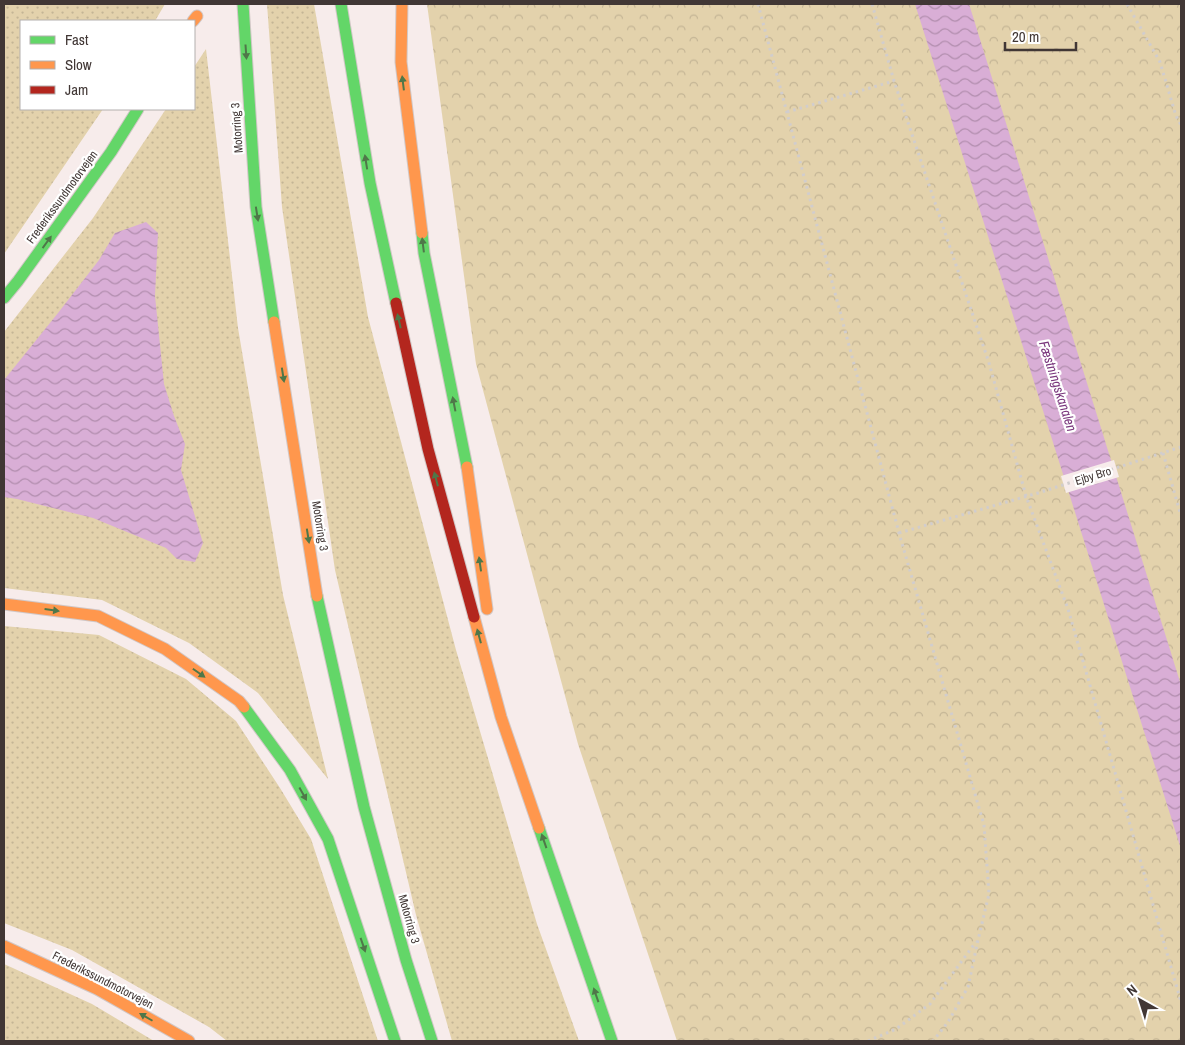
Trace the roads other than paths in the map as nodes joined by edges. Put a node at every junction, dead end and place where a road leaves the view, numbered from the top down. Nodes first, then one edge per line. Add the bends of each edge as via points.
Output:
1 (243, 4) edge
2 (341, 4) edge
3 (402, 4) edge
4 (137, 110) edge
5 (4, 298) edge
6 (4, 604) edge
7 (488, 618) dead end
8 (491, 638) dead end
9 (501, 717) junction
10 (4, 946) edge
11 (189, 1041) edge
12 (396, 1041) edge
13 (432, 1041) edge
14 (612, 1041) edge

1 -> 13 highway, Motorring 3 via 256,206 317,594 364,807
9 -> 2 highway via 428,449 370,183
7 -> 3 highway via 469,480 424,253 401,62
5 -> 4 highway, Frederikssundmotorvejen via 111,152
6 -> 12 highway via 98,616 165,649 239,701 290,770 328,839
8 - 9 highway
14 -> 9 highway
11 -> 10 highway, Frederikssundmotorvejen via 96,989

